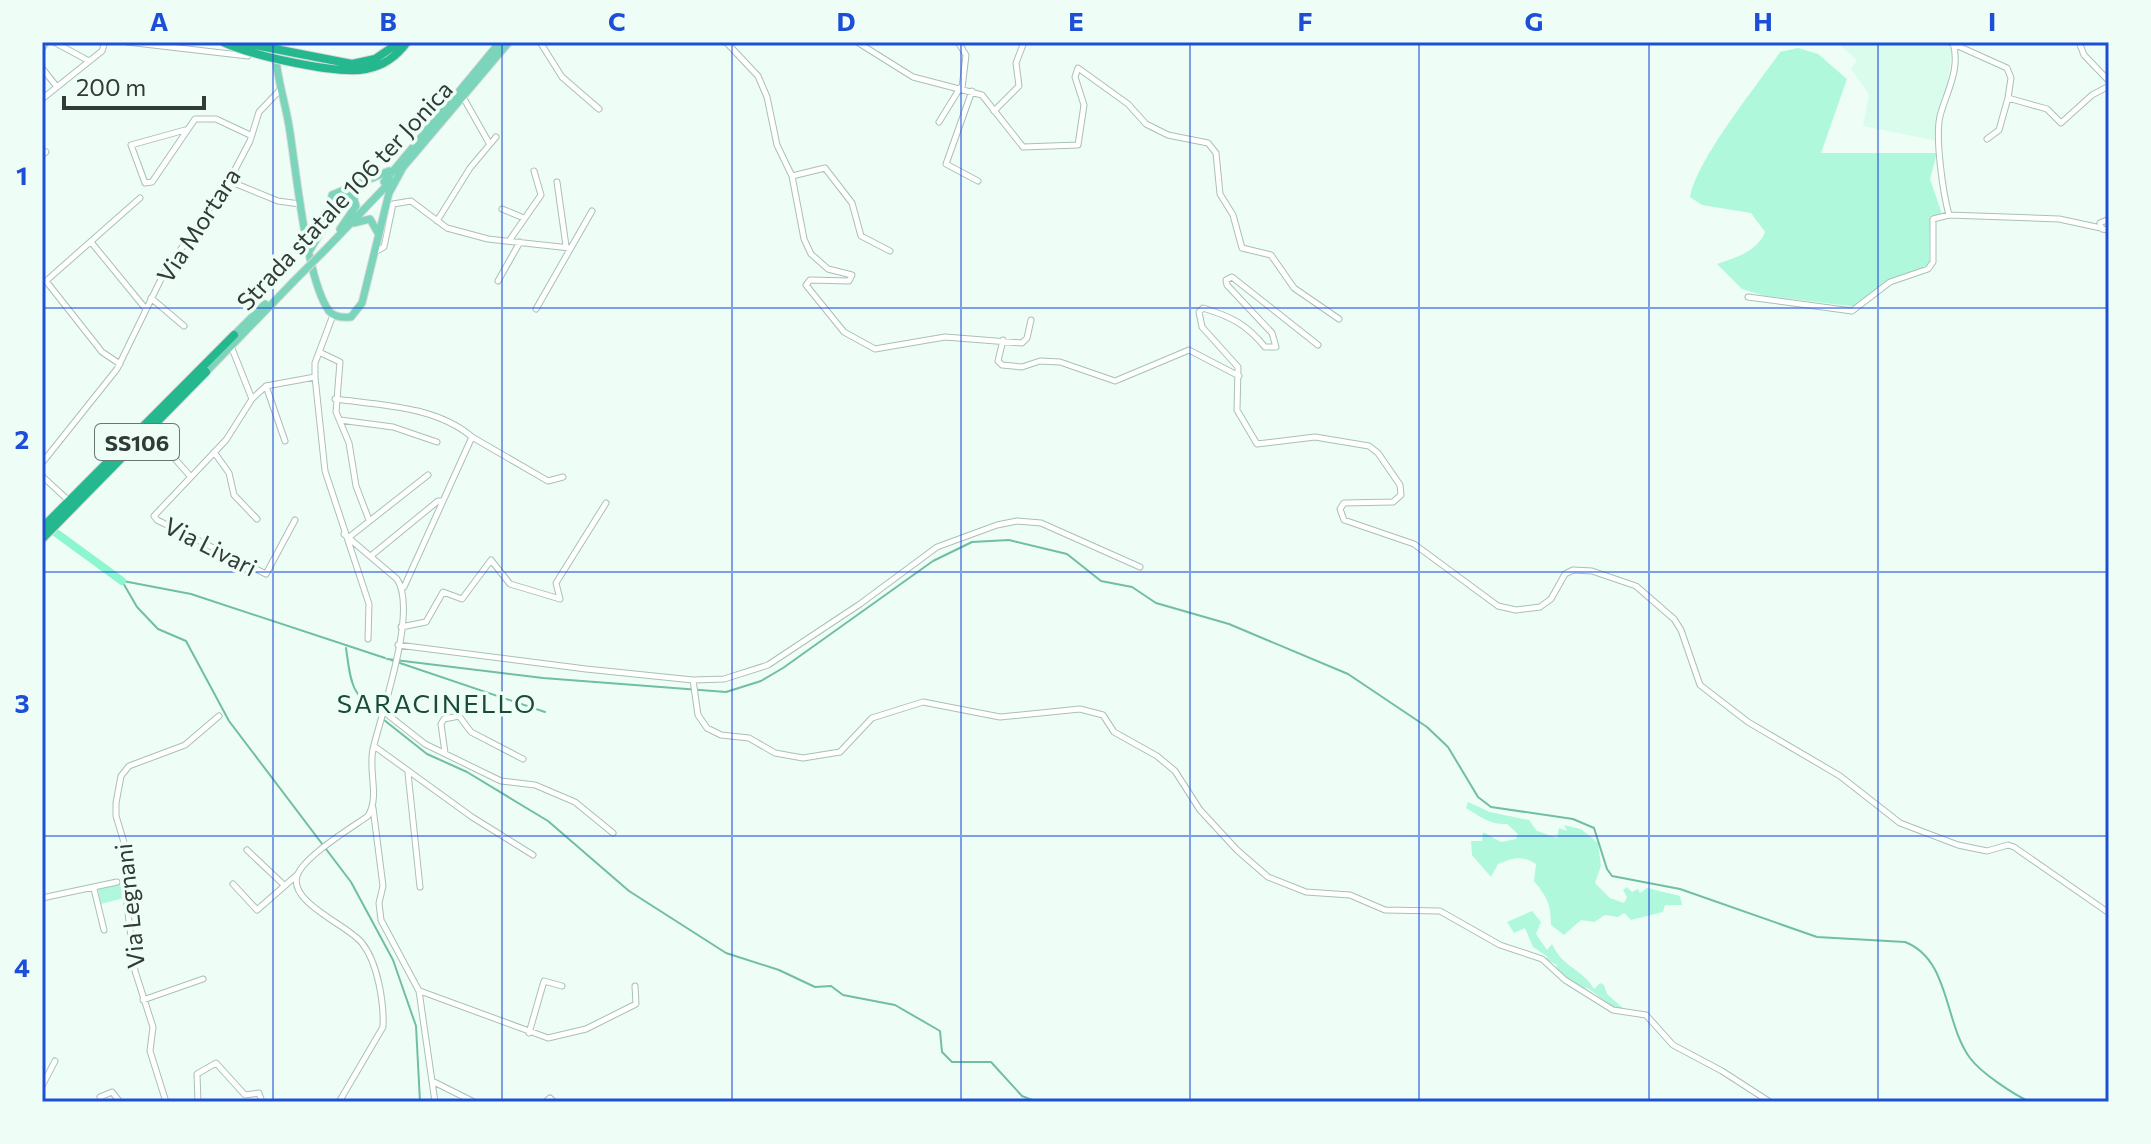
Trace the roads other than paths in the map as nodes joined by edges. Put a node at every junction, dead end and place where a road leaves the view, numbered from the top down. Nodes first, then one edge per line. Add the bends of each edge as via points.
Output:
1 (46, 42) edge
2 (54, 42) edge
3 (105, 42) edge
4 (127, 42) edge
5 (223, 42) edge
6 (239, 42) edge
7 (255, 42) edge
8 (275, 42) edge
9 (400, 42) edge
10 (407, 42) edge
11 (540, 42) edge
12 (726, 42) edge
13 (857, 42) edge
14 (958, 42) edge
15 (1024, 42) edge
16 (2079, 42) edge
17 (1951, 43) edge
18 (506, 44) edge
19 (42, 49) edge
20 (89, 61) junction
21 (42, 68) edge
22 (2109, 84) edge
23 (57, 87) junction
24 (961, 88) junction
25 (279, 91) junction
26 (972, 91) junction
27 (463, 97) junction
28 (2008, 98) junction
29 (42, 99) edge
30 (599, 109) dead end
31 (994, 111) junction
32 (939, 122) dead end
33 (185, 130) junction
34 (250, 135) junction
35 (496, 137) dead end
36 (1987, 139) dead end
37 (489, 143) junction
38 (401, 166) junction
39 (534, 171) dead end
40 (792, 176) junction
41 (229, 181) junction
42 (978, 181) dead end
43 (557, 182) dead end
44 (336, 192) junction
45 (140, 198) dead end
46 (301, 204) junction
47 (502, 209) dead end
48 (592, 211) dead end
49 (1949, 215) junction
50 (524, 218) junction
51 (437, 221) junction
52 (2106, 224) edge
53 (305, 225) junction
54 (343, 228) junction
55 (323, 229) junction
56 (378, 233) junction
57 (307, 235) junction
58 (509, 241) junction
59 (91, 242) junction
60 (520, 242) junction
61 (568, 247) junction
62 (310, 250) junction
63 (890, 251) dead end
64 (374, 252) junction
65 (293, 279) junction
66 (498, 281) dead end
67 (1748, 297) dead end
68 (151, 298) junction
69 (145, 308) junction
70 (536, 309) dead end
71 (333, 315) junction
72 (1339, 319) dead end
73 (1031, 320) dead end
74 (184, 326) dead end
75 (234, 335) joint
76 (1003, 340) junction
77 (1318, 345) dead end
78 (231, 346) junction
79 (319, 352) junction
80 (120, 364) junction
81 (204, 370) junction
82 (1239, 376) junction
83 (315, 377) junction
84 (266, 386) junction
85 (252, 399) junction
86 (335, 399) junction
87 (339, 420) junction
88 (472, 437) junction
89 (285, 441) dead end
90 (437, 442) dead end
91 (161, 443) dead end
92 (214, 452) junction
93 (42, 463) edge
94 (428, 475) dead end
95 (42, 476) edge
96 (190, 476) junction
97 (563, 477) dead end
98 (443, 501) junction
99 (606, 503) dead end
100 (66, 506) junction
101 (257, 519) dead end
102 (295, 520) dead end
103 (369, 520) junction
104 (42, 528) edge
105 (346, 536) junction
106 (42, 539) edge
107 (372, 555) junction
108 (1140, 567) dead end
109 (403, 588) junction
110 (401, 627) junction
111 (368, 639) dead end
112 (398, 647) junction
113 (693, 680) junction
114 (383, 712) junction
115 (219, 716) dead end
116 (374, 746) junction
117 (445, 753) junction
118 (523, 759) dead end
119 (408, 772) junction
120 (373, 807) junction
121 (613, 833) dead end
122 (247, 850) dead end
123 (533, 855) dead end
124 (298, 874) junction
125 (117, 882) dead end
126 (233, 884) dead end
127 (284, 885) junction
128 (420, 887) dead end
129 (94, 889) junction
130 (42, 898) edge
131 (2109, 913) edge
132 (104, 930) dead end
133 (203, 979) dead end
134 (562, 986) dead end
135 (635, 986) dead end
136 (419, 991) junction
137 (143, 1000) junction
138 (529, 1033) junction
139 (55, 1061) dead end
140 (434, 1082) junction
141 (42, 1086) edge
142 (100, 1097) dead end
143 (120, 1102) edge
144 (166, 1102) edge
145 (198, 1102) edge
146 (262, 1102) edge
147 (339, 1102) edge
148 (435, 1102) edge
149 (474, 1102) edge
150 (545, 1102) edge
151 (554, 1102) edge
152 (1770, 1102) edge

1 - 19 street
2 - 20 street
3 - 20 street
4 - 7 street via 248,56
5 - 10 highway, bridge via 350,71 391,59
6 - 9 highway, bridge via 352,64 375,59
8 - 25 main road
11 - 30 street via 562,77
12 - 40 street via 758,76 777,145
13 - 24 street via 913,77
14 - 24 street via 966,55
15 - 31 street via 1016,63 1019,86
16 - 22 street
17 - 28 street via 2007,68
17 - 49 street via 1956,52 1939,132
18 - 27 main road, Strada statale 106 ter Jonica
18 - 38 main road, Strada statale 106 ter Jonica
20 - 23 street
21 - 23 street
22 - 28 street via 2061,123 2047,109
23 - 29 street
24 - 26 street
24 - 32 street
25 - 34 street, Via Mortara via 259,112
25 - 46 main road
26 - 31 street via 985,97
26 - 42 street via 946,164
27 - 37 street
27 - 38 main road, Strada statale 106 ter Jonica
28 - 36 street via 1999,130
31 - 72 street via 1023,147 1078,145 1084,105 1075,77 1078,68 1146,124 1168,135 1208,143 1216,153 1220,194 1233,215 1242,248 1271,255 1294,288
33 - 33 street via 152,182 145,183 131,145
33 - 34 street via 195,119 209,118
34 - 41 street, Via Mortara
35 - 37 street
37 - 51 street
38 - 44 main road
38 - 54 main road, Strada statale 106 ter Jonica
38 - 56 main road
39 - 50 street via 541,195
40 - 63 street via 825,168 852,203 861,236
40 - 76 street via 811,254 828,269 852,275 849,281 810,280 806,285 844,332 881,351 945,337
41 - 46 street via 278,201
41 - 68 street, Via Mortara
43 - 61 street
44 - 54 main road via 349,192 356,201
44 - 55 main road
45 - 59 street
46 - 53 main road
47 - 50 street
48 - 61 street via 574,247
49 - 52 street
49 - 67 street via 1933,219 1933,262 1928,269 1890,282 1858,310
50 - 58 street
51 - 58 street
51 - 64 street via 411,201 398,201 384,247
53 - 55 main road
53 - 57 main road
54 - 56 main road via 367,219
54 - 65 main road, Strada statale 106 ter Jonica, bridge
55 - 57 main road
55 - 62 main road
56 - 64 main road
57 - 62 main road
58 - 60 street
59 - 69 street
59 - 80 street via 46,281 102,352
60 - 61 street
60 - 66 street
61 - 70 street
62 - 71 main road
64 - 71 main road via 358,311 344,318
65 - 75 main road, Strada statale 106 ter Jonica
65 - 78 main road, Strada statale 106 ter Jonica
68 - 69 street, Via Mortara
68 - 74 street
69 - 80 street, Via Mortara
71 - 79 street
73 - 76 street via 1025,341
75 - 81 highway, Strada statale 106 ter Jonica
76 - 82 street via 998,361 1011,367 1060,362 1115,381 1185,350
77 - 82 street via 1228,277 1227,285 1277,344 1270,349 1238,319 1200,310 1202,327 1235,360
78 - 81 main road, Strada statale 106 ter Jonica
78 - 85 street
79 - 83 street
79 - 86 street via 340,362
80 - 93 street, Via Mortara
81 - 100 highway, SS106
82 - 131 street via 1237,410 1257,444 1315,437 1366,445 1378,453 1400,485 1400,499 1344,503 1344,520 1414,544 1498,606 1540,607 1573,570 1636,586 1674,619 1700,685 1748,722 1840,776 1900,823 1958,845 1987,851 2014,847
83 - 84 street
83 - 105 street via 325,471
84 - 85 street, Via Livari
84 - 89 street
85 - 92 street, Via Livari
86 - 87 street
86 - 88 street via 446,420
87 - 90 street via 393,427
87 - 103 street
88 - 97 street via 548,481
88 - 98 street
91 - 96 street
92 - 96 street, Via Livari
92 - 101 street via 229,473 234,495
94 - 103 street
95 - 100 street
96 - 102 street, Via Livari via 155,511 157,520 260,572 269,571
98 - 107 street
98 - 109 street
99 - 110 street via 556,583 560,599 510,584 491,560 462,599 443,592 426,622
100 - 104 highway, SS106
100 - 106 highway, SS106
103 - 105 street
105 - 107 street
105 - 111 street via 369,604
107 - 109 street
108 - 113 street via 1041,523 997,525 937,547 768,665 724,679
109 - 110 street
110 - 112 street
112 - 113 street
112 - 114 street
113 - 152 street via 698,715 707,728 803,758 840,752 872,718 923,702 1000,717 1080,709 1103,715 1114,732 1175,771 1200,810 1268,877 1306,892 1350,895 1385,910 1426,908 1449,915 1500,945 1542,959 1613,1010 1646,1015 1673,1045
114 - 116 street
114 - 117 street
115 - 137 street, Via Legnani via 185,745 140,759 121,776 116,816 129,859 129,931
116 - 119 street
116 - 120 street
117 - 118 street via 441,724 459,716 471,732
117 - 121 street via 501,781 535,785 575,802
119 - 123 street
119 - 128 street
120 - 124 street
120 - 136 street via 383,886 381,920
122 - 127 street
124 - 127 street
124 - 147 street via 302,898 362,943 383,1015 383,1027
125 - 129 street
126 - 127 street via 257,910
129 - 130 street
129 - 132 street
133 - 137 street
134 - 138 street via 544,981
135 - 138 street via 636,1004 586,1029 548,1038
136 - 138 street
136 - 140 street
137 - 144 street, Via Legnani via 153,1027 150,1051
139 - 141 street
140 - 148 street
140 - 149 street
142 - 143 street via 112,1092
145 - 146 street via 197,1074 216,1063 239,1090 245,1095 259,1093
150 - 151 street

